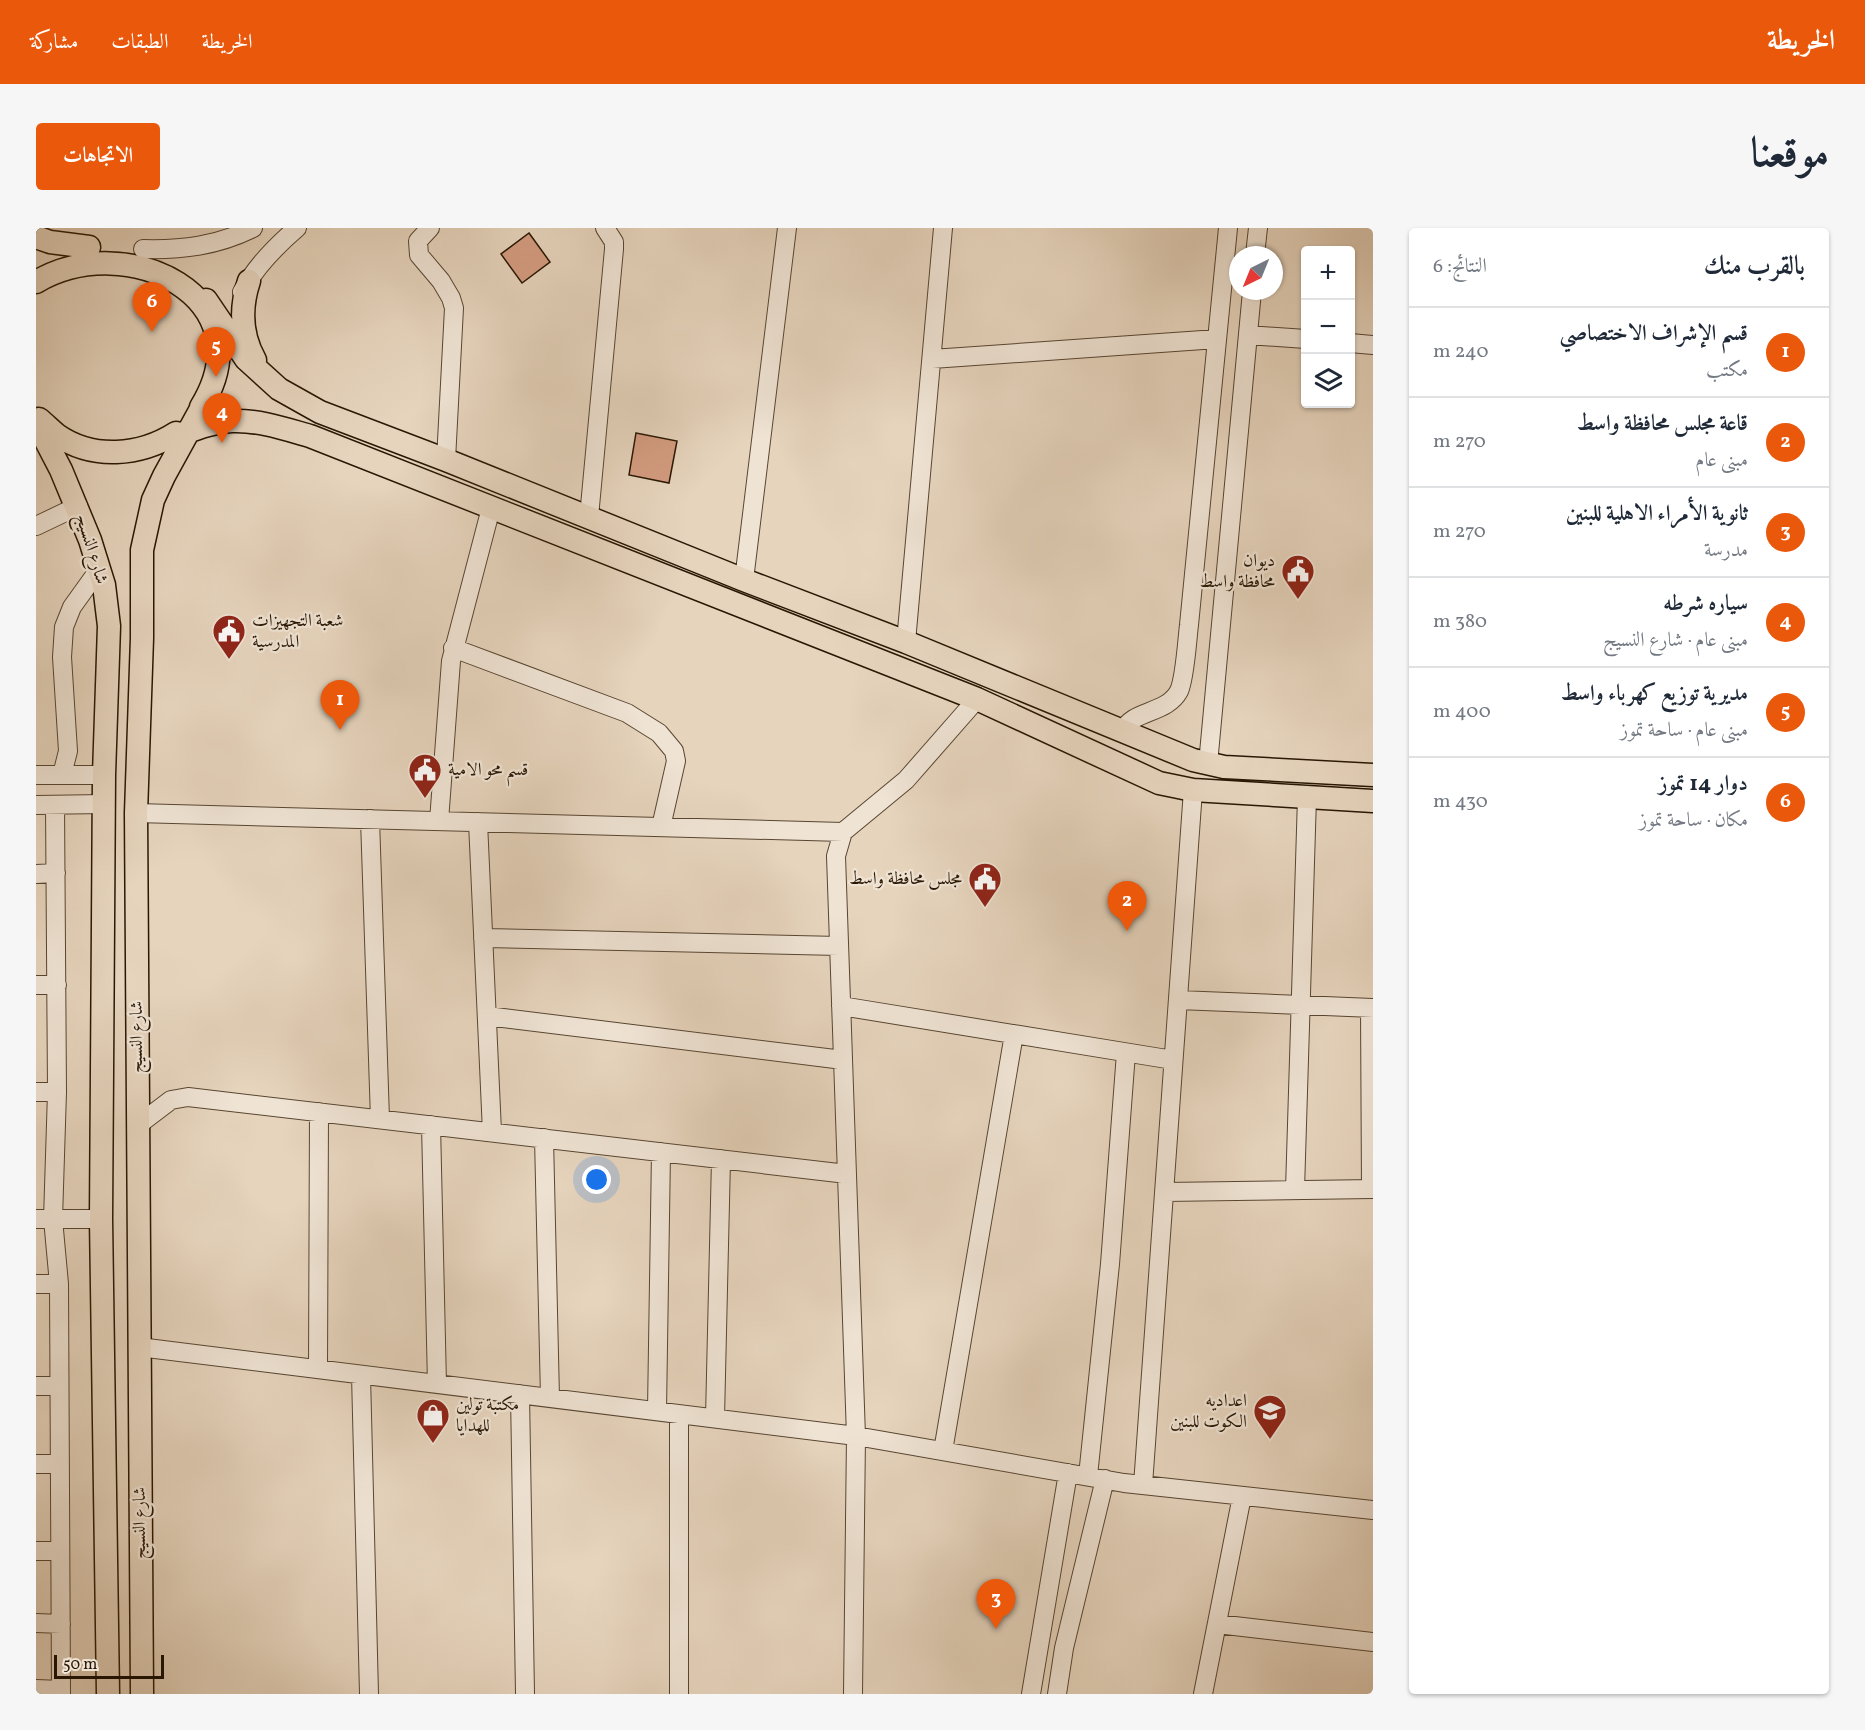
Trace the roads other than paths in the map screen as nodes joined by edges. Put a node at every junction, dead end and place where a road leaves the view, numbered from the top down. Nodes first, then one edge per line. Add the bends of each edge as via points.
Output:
1 (253, 228) edge
2 (297, 228) edge
3 (430, 228) edge
4 (605, 228) edge
5 (786, 228) edge
6 (943, 228) edge
7 (1228, 228) edge
8 (1258, 228) edge
9 (36, 237) edge
10 (1256, 246) edge
11 (93, 247) junction
12 (143, 249) junction
13 (249, 281) junction
14 (36, 282) edge
15 (206, 300) junction
16 (1251, 300) edge
17 (227, 333) junction
18 (1248, 335) junction
19 (1217, 339) junction
20 (1301, 339) edge
21 (1355, 343) edge
22 (1373, 345) edge
23 (932, 359) junction
24 (217, 368) junction
25 (279, 389) junction
26 (208, 396) junction
27 (36, 416) edge
28 (36, 422) edge
29 (251, 422) junction
30 (189, 432) junction
31 (164, 440) junction
32 (36, 446) edge
33 (446, 460) junction
34 (1204, 463) junction
35 (1235, 466) junction
36 (153, 500) junction
37 (77, 504) junction
38 (491, 508) junction
39 (589, 517) junction
40 (36, 526) edge
41 (673, 551) junction
42 (100, 568) junction
43 (665, 576) junction
44 (744, 580) junction
45 (906, 642) junction
46 (453, 648) junction
47 (977, 699) junction
48 (1122, 732) junction
49 (1150, 743) junction
50 (1208, 764) junction
51 (1130, 770) junction
52 (36, 775) edge
53 (62, 775) junction
54 (104, 775) junction
55 (1373, 775) edge
56 (1193, 790) junction
57 (1307, 797) junction
58 (1373, 801) edge
59 (104, 804) junction
60 (36, 805) edge
61 (56, 805) junction
62 (136, 813) junction
63 (370, 819) junction
64 (439, 821) junction
65 (478, 822) junction
66 (662, 827) junction
67 (843, 832) junction
68 (56, 873) junction
69 (36, 874) edge
70 (483, 938) junction
71 (839, 946) junction
72 (36, 985) edge
73 (57, 985) junction
74 (1178, 1000) junction
75 (1301, 1005) junction
76 (841, 1006) junction
77 (1371, 1008) edge
78 (487, 1016) junction
79 (1014, 1034) junction
80 (1126, 1053) junction
81 (843, 1060) junction
82 (1173, 1060) junction
83 (36, 1092) edge
84 (57, 1092) junction
85 (320, 1112) junction
86 (380, 1119) junction
87 (138, 1125) junction
88 (432, 1125) junction
89 (492, 1132) junction
90 (544, 1138) junction
91 (661, 1152) junction
92 (721, 1159) junction
93 (847, 1174) junction
94 (1372, 1189) edge
95 (1295, 1190) junction
96 (1164, 1192) junction
97 (44, 1219) edge
98 (101, 1220) junction
99 (36, 1284) edge
100 (59, 1284) junction
101 (139, 1347) junction
102 (318, 1369) junction
103 (361, 1375) junction
104 (437, 1384) junction
105 (36, 1386) edge
106 (59, 1386) junction
107 (520, 1394) junction
108 (549, 1398) junction
109 (657, 1411) junction
110 (679, 1414) junction
111 (715, 1418) junction
112 (856, 1436) junction
113 (943, 1451) junction
114 (36, 1464) edge
115 (60, 1464) junction
116 (1068, 1473) junction
117 (1096, 1478) junction
118 (1143, 1485) junction
119 (1242, 1496) junction
120 (1373, 1510) edge
121 (36, 1551) edge
122 (60, 1551) junction
123 (36, 1623) edge
124 (61, 1624) junction
125 (1217, 1624) junction
126 (1373, 1641) edge
127 (36, 1689) edge
128 (61, 1692) edge
129 (108, 1694) edge
130 (142, 1694) edge
131 (369, 1694) edge
132 (525, 1694) edge
133 (679, 1694) edge
134 (853, 1694) edge
135 (1031, 1694) edge
136 (1057, 1694) edge
137 (1203, 1694) edge

1 - 12 street via 191,248
2 - 13 street
3 - 33 street via 418,241 418,252 447,290 454,308
4 - 39 street via 614,249
5 - 44 street
6 - 23 street
7 - 19 street
8 - 10 street
9 - 11 main road
11 - 12 main road
11 - 14 main road via 63,259
12 - 15 main road via 168,260 190,278
13 - 17 street
13 - 25 main road via 243,299 245,334 257,362
15 - 17 main road
15 - 24 main road via 215,322
16 - 18 street
17 - 24 street
17 - 25 main road via 246,359
18 - 20 street
18 - 35 street
19 - 23 street
19 - 34 street
21 - 22 street
23 - 45 street
24 - 26 main road
25 - 33 main road via 320,412
26 - 30 main road, شارع النسيج
26 - 31 main road via 189,422
27 - 31 main road via 57,435 82,448 110,453 138,450
28 - 37 main road, شارع النسيج
29 - 30 main road via 231,421
29 - 36 main road via 208,435 175,467
29 - 38 main road via 310,436
30 - 31 main road
30 - 36 main road, شارع النسيج
32 - 37 main road
33 - 39 main road
34 - 35 street
34 - 48 street via 1181,685 1164,706 1133,719
35 - 50 street
36 - 62 main road, شارع النسيج via 142,550
37 - 40 street
37 - 42 main road, شارع النسيج
38 - 43 main road
38 - 46 street
39 - 41 main road
41 - 43 main road
41 - 44 main road
42 - 53 street via 72,607 64,627 68,751
42 - 54 main road, شارع النسيج via 109,626
43 - 47 main road
44 - 45 main road
45 - 48 main road
46 - 64 street
46 - 66 street via 627,713 659,733 674,751 676,761
47 - 51 main road
47 - 67 street via 906,780
48 - 49 main road
49 - 50 main road
49 - 51 main road
50 - 55 main road
51 - 56 main road via 1159,783
52 - 53 street
53 - 54 street
54 - 59 main road, شارع النسيج
56 - 57 main road
56 - 74 street
57 - 58 main road
57 - 75 street
59 - 61 street
59 - 98 main road, شارع النسيج
60 - 61 street
61 - 68 street
62 - 63 street
62 - 87 main road, شارع النسيج
63 - 64 street
63 - 86 street
64 - 65 street
65 - 66 street
65 - 70 street
66 - 67 street
67 - 71 street via 836,856
68 - 69 street
68 - 73 street
70 - 71 street
70 - 78 street
71 - 76 street
72 - 73 street
73 - 84 street
74 - 75 street
74 - 82 street
75 - 77 street
75 - 95 street
76 - 79 street
76 - 81 street
77 - 94 street
78 - 81 street
78 - 89 street
79 - 80 street
79 - 113 street
80 - 82 street
80 - 117 street
81 - 93 street
82 - 96 street
83 - 84 street
84 - 97 street
85 - 86 street
85 - 87 street via 188,1097 171,1100
85 - 102 street
86 - 88 street
87 - 101 main road, شارع النسيج
88 - 89 street
88 - 104 street
89 - 90 street
90 - 91 street
90 - 108 street
91 - 92 street
91 - 109 street
92 - 93 street
92 - 111 street
93 - 112 street
94 - 95 street
95 - 96 street
96 - 118 street
97 - 98 street
97 - 100 street
98 - 129 main road, شارع النسيج
99 - 100 street
100 - 106 street
101 - 102 street
101 - 130 main road, شارع النسيج
102 - 103 street
103 - 104 street
103 - 131 street
104 - 107 street
105 - 106 street
106 - 115 street
107 - 108 street
107 - 132 street
108 - 109 street
109 - 110 street
110 - 111 street
110 - 133 street
111 - 112 street
112 - 113 street
112 - 134 street
113 - 116 street
114 - 115 street
115 - 122 street
116 - 117 street
116 - 135 street
117 - 118 street
117 - 136 street
118 - 119 street
119 - 120 street
119 - 125 street
121 - 122 street
122 - 124 street
123 - 124 street
124 - 128 street
125 - 126 street
125 - 137 street
127 - 128 street

